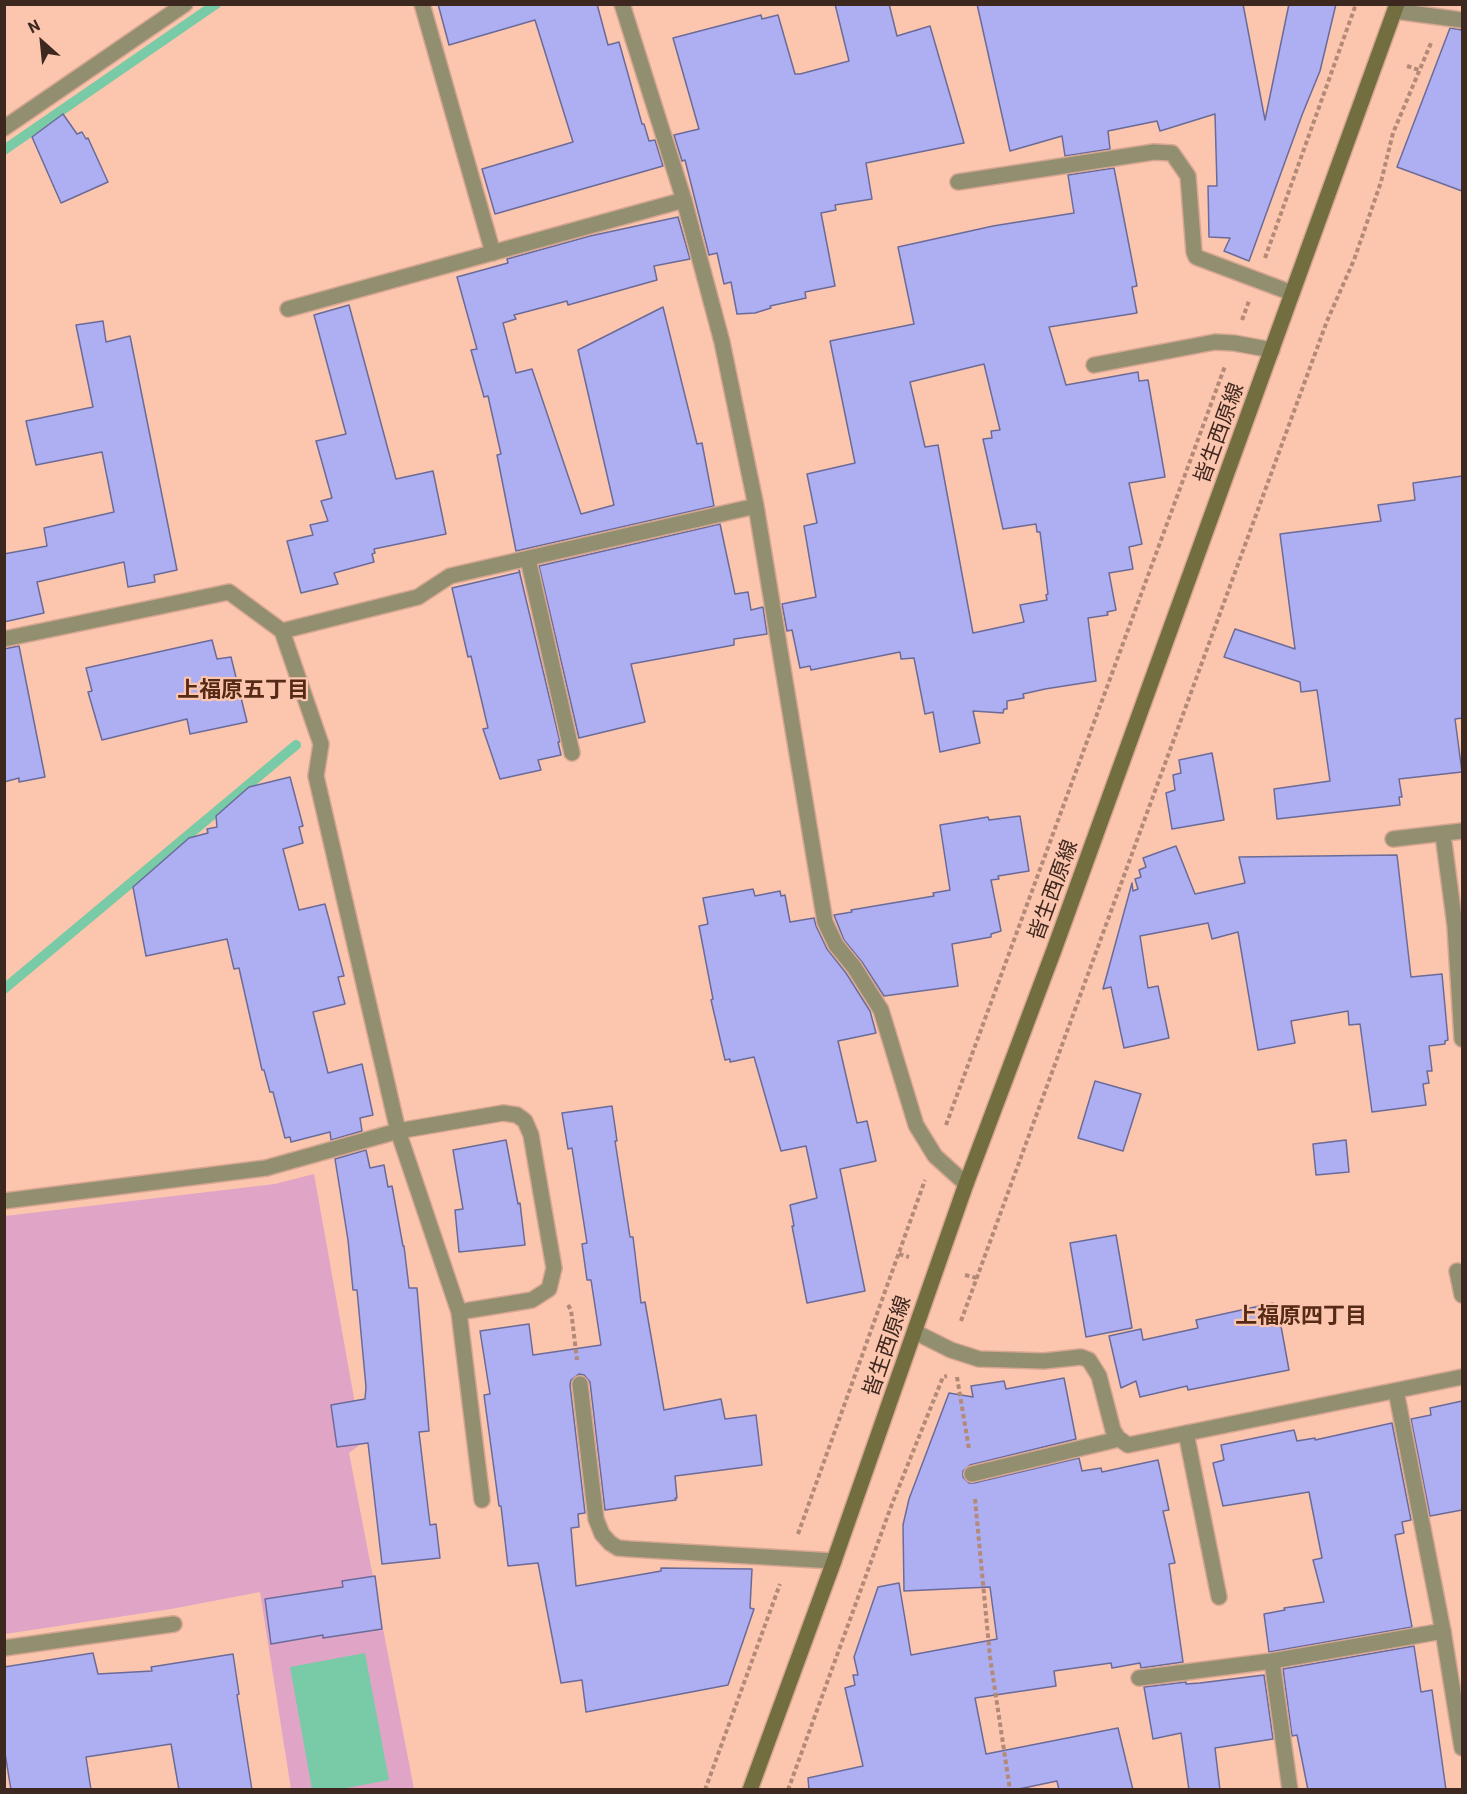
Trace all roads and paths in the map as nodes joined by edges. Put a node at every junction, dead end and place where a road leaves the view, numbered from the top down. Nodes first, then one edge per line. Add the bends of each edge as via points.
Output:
1 (185, 4) edge
2 (422, 4) edge
3 (1356, 4) edge
4 (624, 5) edge
5 (1396, 8) edge
6 (1462, 20) edge
7 (1431, 43) dead end
8 (1342, 44) junction
9 (1353, 48) dead end
10 (1407, 66) dead end
11 (1419, 70) junction
12 (4, 128) edge
13 (958, 182) dead end
14 (684, 200) junction
15 (493, 253) junction
16 (1256, 281) junction
17 (1292, 293) junction
18 (288, 309) dead end
19 (1234, 343) junction
20 (1272, 350) junction
21 (1094, 365) dead end
22 (756, 506) junction
23 (528, 559) junction
24 (282, 631) junction
25 (4, 639) edge
26 (572, 753) dead end
27 (1462, 831) edge
28 (1443, 835) junction
29 (1394, 839) dead end
30 (1462, 1040) edge
31 (398, 1131) junction
32 (943, 1133) dead end
33 (926, 1179) dead end
34 (966, 1184) junction
35 (4, 1200) edge
36 (899, 1254) junction
37 (909, 1257) dead end
38 (1457, 1271) dead end
39 (965, 1275) dead end
40 (977, 1278) junction
41 (552, 1279) junction
42 (1462, 1295) edge
43 (459, 1312) junction
44 (961, 1321) dead end
45 (915, 1332) junction
46 (1462, 1377) edge
47 (579, 1384) joint
48 (1396, 1391) junction
49 (1186, 1433) junction
50 (1119, 1439) junction
51 (972, 1474) junction
52 (482, 1500) dead end
53 (790, 1558) junction
54 (834, 1561) junction
55 (1219, 1597) dead end
56 (174, 1624) dead end
57 (1443, 1630) junction
58 (4, 1648) edge
59 (1272, 1661) junction
60 (1139, 1678) dead end
61 (1462, 1748) edge
62 (705, 1790) edge
63 (750, 1790) edge
64 (788, 1790) edge
65 (1010, 1790) edge
66 (1290, 1790) edge

1 - 12 street
2 - 15 street
3 - 8 path
4 - 14 street
5 - 6 street
5 - 17 main road, 皆生西原線
7 - 11 path
8 - 9 path
8 - 16 path
10 - 11 path
11 - 40 path via 1393,133 1354,260 1322,332
13 - 16 street via 1154,152 1172,153 1188,176 1197,257
14 - 15 street
14 - 22 street via 722,342
15 - 18 street
16 - 17 street
16 - 19 path
17 - 20 main road, 皆生西原線
19 - 20 street
19 - 21 street via 1215,342
19 - 32 path
20 - 34 main road, 皆生西原線
22 - 23 street
22 - 34 street via 825,922 881,1011 916,1125 935,1156
23 - 24 street via 450,576 418,597
23 - 26 street
24 - 25 street via 229,592
24 - 31 street via 321,744 316,776
27 - 28 street
28 - 29 street
28 - 30 street via 1455,926
31 - 35 street via 266,1168
31 - 41 street via 503,1113 525,1121 531,1135 554,1268
31 - 43 street
33 - 36 path
34 - 45 main road, 皆生西原線
36 - 37 path
36 - 53 path
38 - 42 street
39 - 40 path
40 - 44 path
41 - 43 street via 549,1289 532,1300
41 - 47 path via 571,1310
43 - 52 street
45 - 50 street via 979,1359 1089,1360 1099,1376
45 - 54 main road, 皆生西原線
46 - 48 street
47 - 53 street via 596,1519 610,1543 630,1549
48 - 49 street
48 - 57 street
49 - 50 street via 1138,1444
49 - 55 street
50 - 51 street
51 - 64 path via 957,1376 943,1377 892,1504
51 - 65 path via 990,1657
53 - 54 street
53 - 62 path
54 - 63 main road, 皆生西原線
56 - 58 street
57 - 59 street
57 - 61 street
59 - 60 street
59 - 66 street

